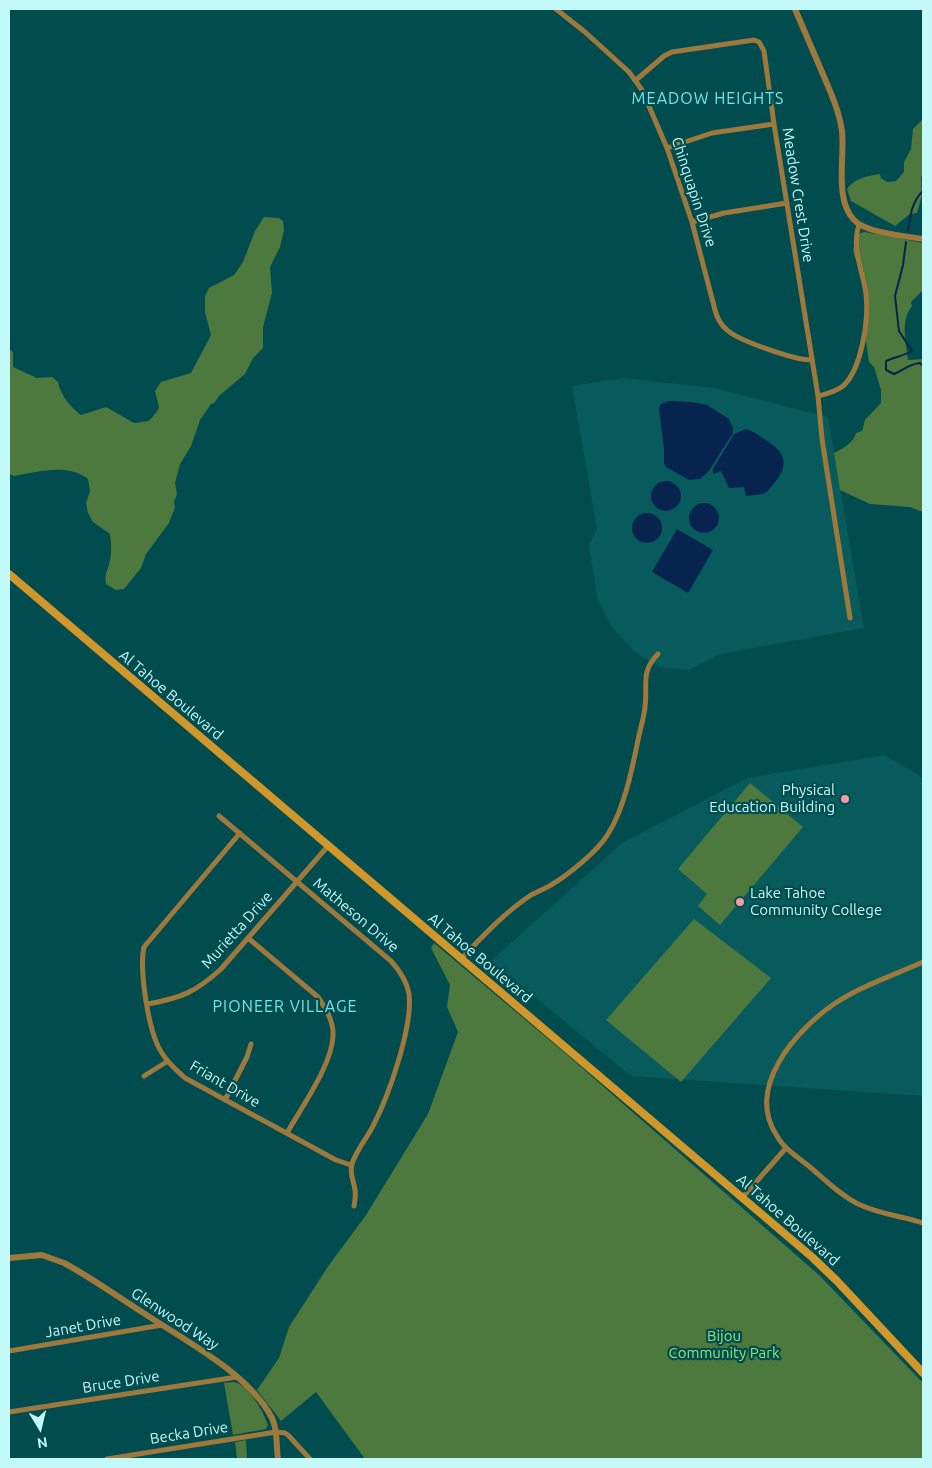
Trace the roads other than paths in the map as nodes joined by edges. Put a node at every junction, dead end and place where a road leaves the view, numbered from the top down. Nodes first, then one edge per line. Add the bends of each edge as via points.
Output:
1 (556, 9) edge
2 (795, 9) edge
3 (636, 80) junction
4 (774, 124) junction
5 (667, 148) junction
6 (788, 204) junction
7 (692, 222) junction
8 (860, 225) junction
9 (923, 239) edge
10 (811, 360) junction
11 (818, 396) junction
12 (9, 574) edge
13 (850, 618) dead end
14 (658, 654) dead end
15 (219, 816) dead end
16 (240, 833) junction
17 (328, 846) junction
18 (297, 882) junction
19 (248, 938) junction
20 (460, 960) junction
21 (923, 962) edge
22 (148, 1004) junction
23 (252, 1044) dead end
24 (168, 1061) junction
25 (144, 1076) dead end
26 (225, 1100) junction
27 (287, 1133) junction
28 (786, 1148) junction
29 (351, 1165) junction
30 (742, 1198) junction
31 (354, 1206) dead end
32 (923, 1223) edge
33 (9, 1258) edge
34 (162, 1325) junction
35 (9, 1351) edge
36 (923, 1372) edge
37 (237, 1377) junction
38 (9, 1412) edge
39 (276, 1432) junction
40 (107, 1459) edge
41 (278, 1459) edge
42 (310, 1459) edge

1 - 3 street, Chinquapin Drive
2 - 8 street via 838,111 843,138 843,195 851,218
3 - 4 street, Meadow Crest Drive via 672,52 754,40 764,51
3 - 5 street, Chinquapin Drive
4 - 5 street via 712,133
4 - 6 street, Meadow Crest Drive
5 - 7 street, Chinquapin Drive
6 - 7 street via 724,213
6 - 10 street, Meadow Crest Drive
7 - 10 street, Chinquapin Drive via 715,310 726,330 787,356
8 - 9 street
8 - 11 street via 856,246 867,304 858,361 842,386
10 - 11 street, Meadow Crest Drive
11 - 13 street, Meadow Crest Drive
12 - 17 main road, Al Tahoe Boulevard
14 - 20 street via 648,663 645,707 631,775 609,834 587,857 553,884 507,913
15 - 16 street, Matheson Drive
16 - 18 street, Matheson Drive
16 - 22 street, Friant Drive via 144,947 142,964
17 - 18 street, Murietta Drive
17 - 20 main road, Al Tahoe Boulevard
18 - 19 street, Murietta Drive
18 - 29 street, Matheson Drive via 391,961 400,971 409,993 404,1035 389,1090
19 - 22 street, Murietta Drive via 221,970 193,992
19 - 27 street via 318,997 326,1008 334,1035 326,1064
20 - 30 main road, Al Tahoe Boulevard
21 - 28 street via 836,1003 793,1042 771,1079 766,1104 772,1128
22 - 24 street, Friant Drive via 153,1034
23 - 26 street
24 - 25 street
24 - 26 street, Friant Drive via 185,1078
26 - 27 street, Friant Drive
27 - 29 street, Friant Drive
28 - 30 street
28 - 32 street via 857,1203 881,1213
29 - 31 street via 356,1192
30 - 36 main road, Al Tahoe Boulevard via 825,1269
33 - 34 street, Glenwood Way via 32,1255 54,1258
34 - 35 street, Janet Drive
34 - 37 street, Glenwood Way
37 - 38 street, Bruce Drive
37 - 39 street, Glenwood Way via 268,1411
39 - 40 street, Becka Drive
39 - 41 street, Glenwood Way
39 - 42 street via 288,1435

